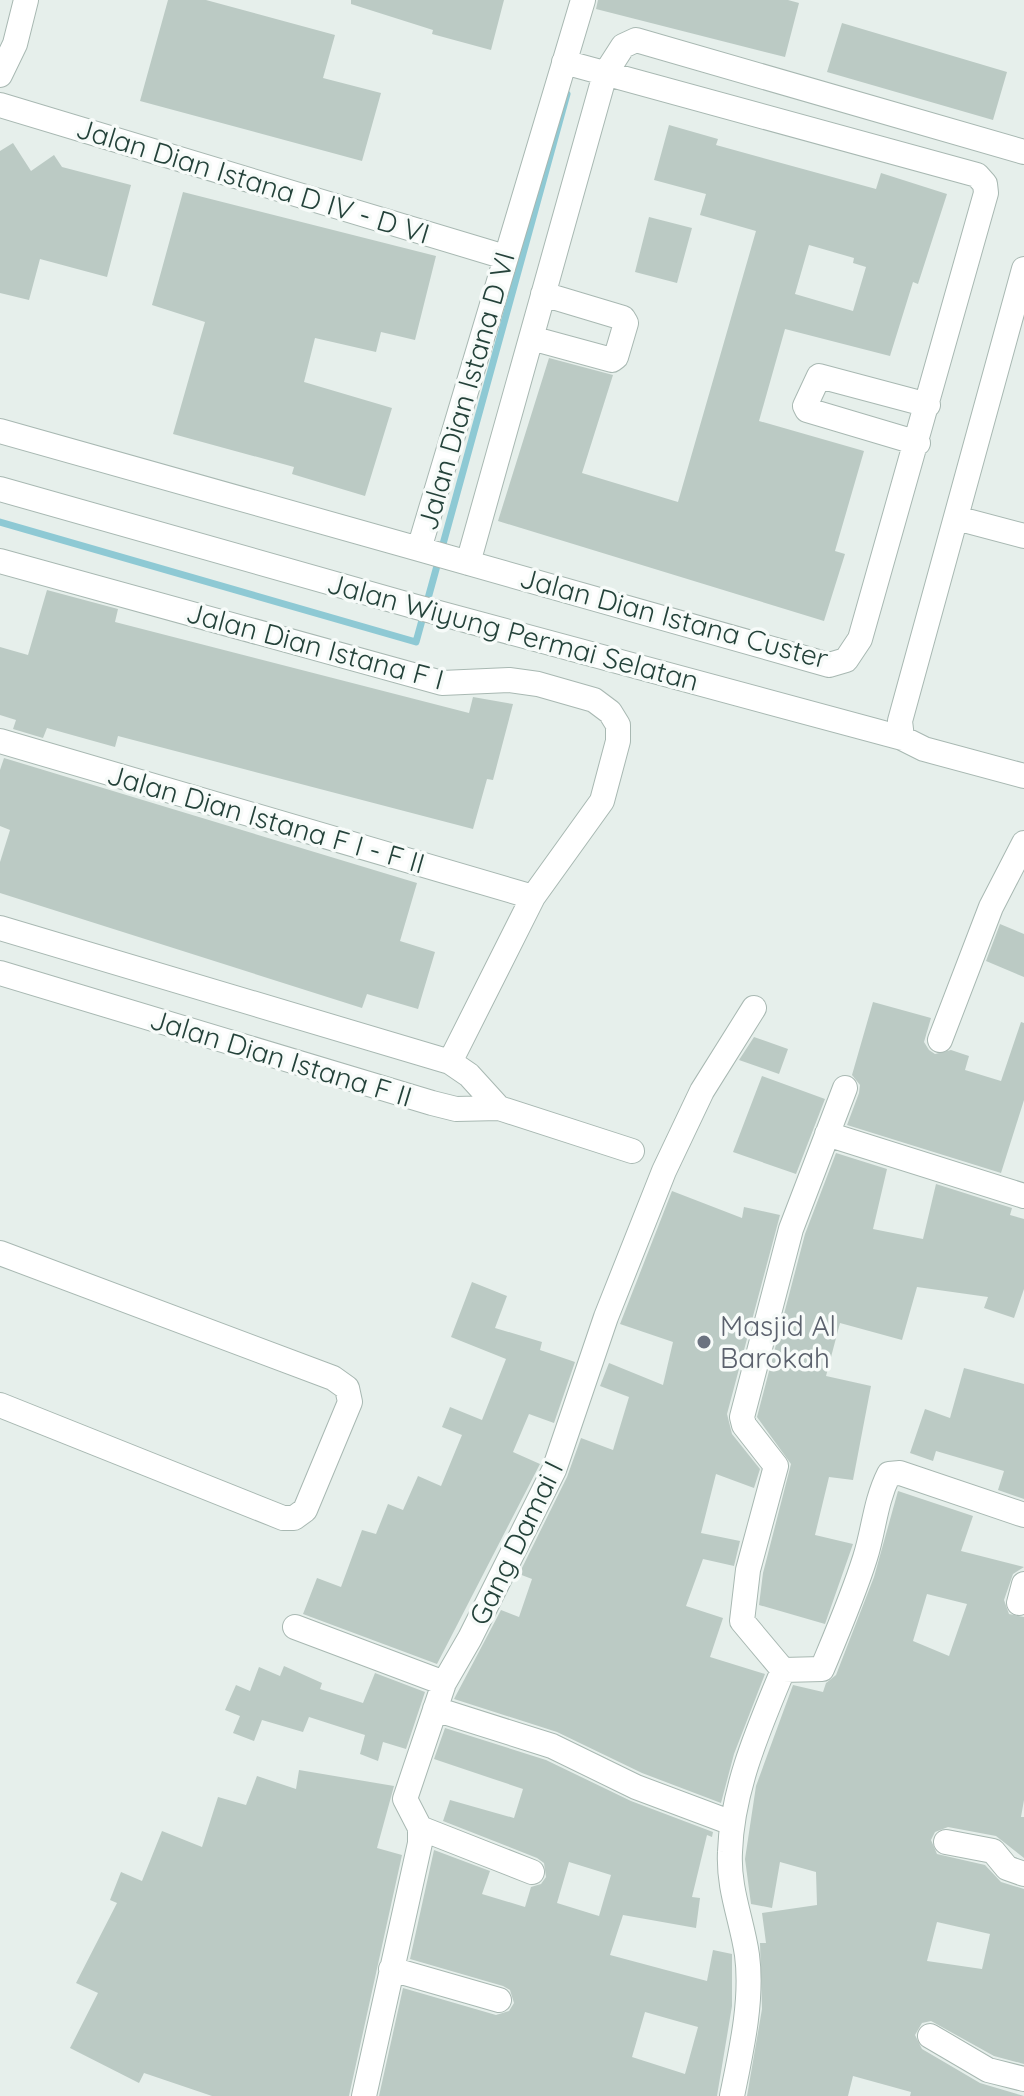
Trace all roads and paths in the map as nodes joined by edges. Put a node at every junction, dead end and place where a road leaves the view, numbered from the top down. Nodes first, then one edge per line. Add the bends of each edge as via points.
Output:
1 (26, 0) edge
2 (583, 0) edge
3 (568, 63) junction
4 (603, 74) junction
5 (0, 75) edge
6 (0, 105) edge
7 (1024, 152) edge
8 (505, 257) junction
9 (1024, 269) edge
10 (543, 294) junction
11 (531, 338) junction
12 (852, 385) junction
13 (928, 405) junction
14 (842, 421) junction
15 (0, 431) edge
16 (918, 443) junction
17 (2, 498) edge
18 (956, 518) junction
19 (1024, 536) edge
20 (427, 551) junction
21 (0, 561) edge
22 (463, 562) junction
23 (902, 738) junction
24 (0, 741) edge
25 (1024, 776) edge
26 (1024, 843) edge
27 (533, 897) junction
28 (0, 928) edge
29 (0, 973) edge
30 (754, 1008) dead end
31 (940, 1040) dead end
32 (450, 1062) junction
33 (845, 1088) dead end
34 (499, 1108) junction
35 (827, 1134) junction
36 (632, 1151) dead end
37 (1024, 1196) edge
38 (0, 1253) edge
39 (0, 1405) edge
40 (1024, 1515) edge
41 (295, 1627) dead end
42 (783, 1670) junction
43 (444, 1683) junction
44 (435, 1709) junction
45 (732, 1823) junction
46 (420, 1828) junction
47 (946, 1842) dead end
48 (532, 1872) dead end
49 (1024, 1874) edge
50 (391, 1969) junction
51 (499, 2000) dead end
52 (930, 2036) dead end
53 (1024, 2079) edge
54 (364, 2096) edge
55 (732, 2096) edge

1 - 5 street via 15,44
2 - 3 street, Jalan Dian Istana D VI
3 - 4 street, Jalan Dian Istana Custer
3 - 8 street, Jalan Dian Istana D VI
4 - 7 street via 623,46 636,40
4 - 10 street
4 - 13 street, Jalan Dian Istana Custer via 981,178 986,193
6 - 8 street, Jalan Dian Istana D IV - D VI
8 - 20 street, Jalan Dian Istana D VI
9 - 18 street
10 - 11 street
10 - 11 street via 626,323 612,360
11 - 22 street
12 - 13 street
12 - 14 street
12 - 14 street via 816,377 805,406
13 - 16 street, Jalan Dian Istana Custer
14 - 16 street
15 - 20 street, Jalan Dian Istana D VI
16 - 22 street, Jalan Dian Istana Custer via 860,639 856,650 839,663 829,665
17 - 23 street, Jalan Wiyung Permai Selatan
18 - 19 street
18 - 23 street via 900,721
20 - 22 street, Jalan Dian Istana Custer
21 - 27 street, Jalan Dian Istana F I via 442,683 509,680 594,700 618,725 602,801
23 - 25 street, Jalan Wiyung Permai Selatan
24 - 27 street, Jalan Dian Istana F I - F II
26 - 31 street via 991,907
27 - 32 street, Jalan Dian Istana F II
28 - 32 street, Jalan Dian Istana F II
29 - 34 street, Jalan Dian Istana F II via 432,1103 456,1109
30 - 43 street, Gang Damai I via 702,1091 664,1171 606,1317 554,1470
32 - 34 street, Jalan Dian Istana F II
33 - 35 street
34 - 36 street
35 - 37 street
35 - 42 street via 791,1229 742,1417 776,1466 748,1570 742,1621
38 - 39 street via 333,1378 347,1388 350,1402 305,1510 294,1518
40 - 42 street via 900,1473 889,1474 853,1595 822,1669
41 - 43 street
42 - 45 street via 753,1742
43 - 44 street, Gang Damai I
44 - 45 street via 552,1746 636,1787
44 - 46 street, Gang Damai I via 405,1799
45 - 55 street via 730,1886 748,1958 744,2031
46 - 48 street
46 - 50 street, Gang Damai I
47 - 49 street via 993,1851 1007,1868
50 - 51 street
50 - 54 street, Gang Damai I
52 - 53 street via 988,2070

